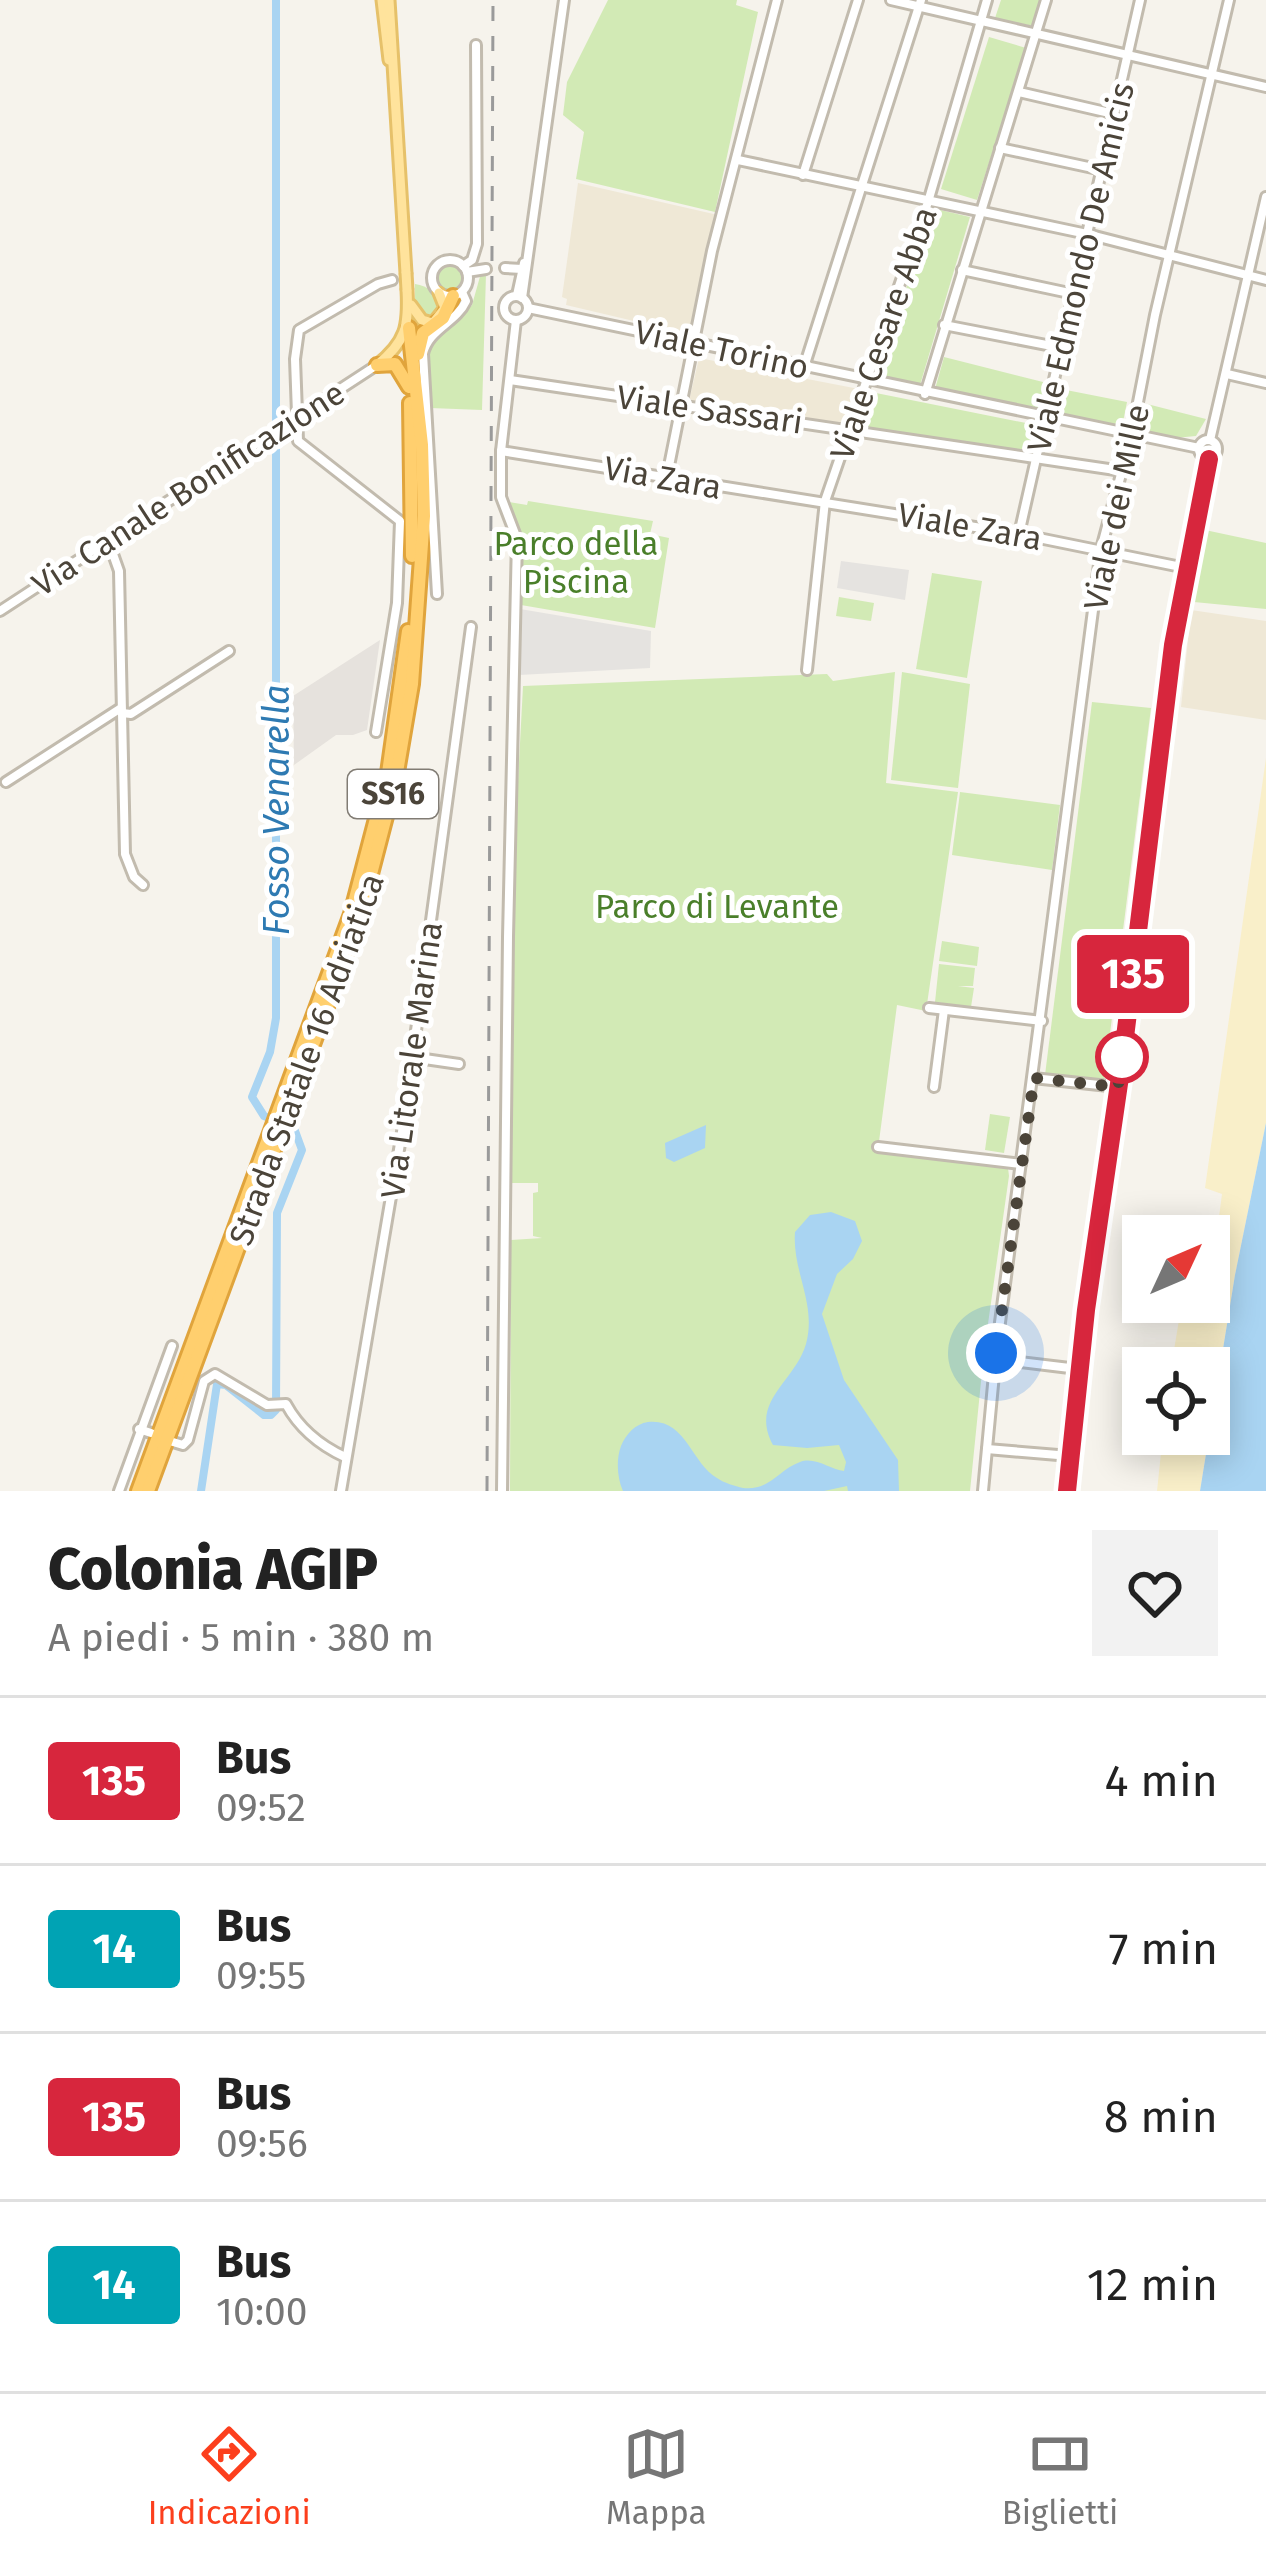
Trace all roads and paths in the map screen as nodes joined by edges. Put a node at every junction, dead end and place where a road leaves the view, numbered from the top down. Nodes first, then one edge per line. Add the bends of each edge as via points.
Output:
1 (386, 0) edge
2 (564, 0) edge
3 (777, 0) edge
4 (858, 0) edge
5 (891, 0) edge
6 (987, 0) edge
7 (1046, 0) edge
8 (1140, 0) edge
9 (1228, 0) edge
10 (920, 3) edge
11 (980, 21) junction
12 (1037, 33) junction
13 (476, 45) dead end
14 (1128, 55) junction
15 (1212, 76) junction
16 (1266, 87) edge
17 (1019, 92) junction
18 (1114, 114) junction
19 (1000, 148) junction
20 (738, 160) junction
21 (1102, 170) junction
22 (803, 175) junction
23 (862, 188) junction
24 (1266, 197) edge
25 (928, 202) junction
26 (980, 213) junction
27 (531, 232) junction
28 (1087, 234) junction
29 (1169, 254) junction
30 (505, 268) dead end
31 (522, 268) junction
32 (465, 269) junction
33 (487, 269) dead end
34 (962, 270) junction
35 (1248, 276) junction
36 (392, 280) dead end
37 (1266, 280) edge
38 (407, 292) junction
39 (452, 294) junction
40 (1074, 294) junction
41 (519, 297) junction
42 (528, 308) junction
43 (516, 320) junction
44 (944, 325) junction
45 (409, 328) junction
46 (696, 346) junction
47 (1062, 348) junction
48 (377, 365) junction
49 (804, 367) junction
50 (1227, 374) junction
51 (510, 380) junction
52 (868, 381) junction
53 (1266, 382) edge
54 (413, 393) junction
55 (925, 394) junction
56 (679, 405) junction
57 (1046, 417) junction
58 (294, 420) junction
59 (852, 429) junction
60 (1132, 434) junction
61 (1210, 440) junction
62 (1199, 448) junction
63 (501, 451) junction
64 (1038, 456) junction
65 (1209, 459) junction
66 (1122, 471) junction
67 (667, 476) junction
68 (825, 501) junction
69 (1019, 534) junction
70 (108, 541) junction
71 (1101, 549) junction
72 (1186, 568) junction
73 (437, 594) dead end
74 (0, 610) edge
75 (471, 627) dead end
76 (229, 651) dead end
77 (807, 670) dead end
78 (122, 710) junction
79 (376, 732) dead end
80 (6, 782) dead end
81 (143, 885) dead end
82 (929, 1008) dead end
83 (944, 1010) junction
84 (1042, 1021) junction
85 (411, 1057) junction
86 (459, 1064) dead end
87 (1034, 1078) junction
88 (934, 1087) dead end
89 (1118, 1087) junction
90 (277, 1132) junction
91 (878, 1147) dead end
92 (1021, 1164) junction
93 (172, 1346) dead end
94 (995, 1359) junction
95 (1078, 1369) junction
96 (139, 1429) junction
97 (151, 1433) dead end
98 (173, 1442) dead end
99 (987, 1449) junction
100 (1070, 1456) junction
101 (345, 1457) junction
102 (119, 1491) edge
103 (138, 1491) edge
104 (148, 1491) edge
105 (340, 1491) edge
106 (502, 1491) edge
107 (982, 1491) edge
108 (1067, 1491) edge

1 - 38 main road, Strada Statale 16 Adriatica / SS16, bridge
2 - 27 street
3 - 20 street
4 - 22 street
5 - 10 street
6 - 11 street, Viale Cesare Abba
7 - 12 street
8 - 14 street, Viale Edmondo De Amicis
9 - 15 street, Viale dei Mille
10 - 11 street
10 - 23 street
11 - 12 street
11 - 25 street, Viale Cesare Abba
12 - 14 street
12 - 17 street
13 - 32 street via 477,244
14 - 15 street
14 - 18 street, Viale Edmondo De Amicis
15 - 16 street
15 - 29 street, Viale dei Mille
17 - 18 street
17 - 19 street
18 - 21 street, Viale Edmondo De Amicis
19 - 21 street
19 - 26 street
20 - 22 street
20 - 46 street
21 - 28 street, Viale Edmondo De Amicis
22 - 23 street
23 - 25 street
23 - 49 street
24 - 35 street
25 - 26 street
25 - 52 street, Viale Cesare Abba
26 - 28 street
26 - 34 street
27 - 31 street
27 - 41 street
28 - 29 street
28 - 40 street, Viale Edmondo De Amicis
29 - 35 street
29 - 60 street, Viale dei Mille
30 - 31 street
31 - 41 street
32 - 33 street
32 - 39 street
32 - 39 street via 443,262 428,279
34 - 40 street
34 - 44 street
35 - 37 street
35 - 50 street
36 - 58 street via 299,330
38 - 39 main road via 418,316 433,322
38 - 45 main road, Strada Statale 16 Adriatica / SS16
39 - 54 highway via 443,318 420,338
39 - 73 street via 466,301 462,310 430,336 423,354
40 - 47 street, Viale Edmondo De Amicis
41 - 42 street
41 - 43 street via 507,299 503,310
42 - 43 street
42 - 46 street, Viale Torino
43 - 51 street
44 - 47 street
44 - 55 street
45 - 48 main road
45 - 54 highway, Strada Statale 16 Adriatica / SS16
46 - 49 street, Viale Torino
46 - 56 street
47 - 57 street, Viale Edmondo De Amicis
48 - 54 highway via 401,369
48 - 58 street, Via Canale Bonificazione
49 - 52 street, Viale Torino
50 - 53 street
50 - 61 street
51 - 56 street, Viale Sassari
51 - 63 street
52 - 55 street, Viale Torino
52 - 59 street, Viale Cesare Abba
54 - 90 highway, Strada Statale 16 Adriatica / SS16 via 410,601 388,772 351,914
55 - 57 street, Viale Torino
56 - 59 street, Viale Sassari
56 - 67 street
57 - 60 street, Viale Torino
57 - 64 street, Viale Edmondo De Amicis
58 - 70 street, Via Canale Bonificazione
58 - 79 street via 302,447 400,521 397,603
59 - 64 street, Viale Sassari
59 - 68 street, Viale Cesare Abba
60 - 62 street, Viale Torino
60 - 66 street, Viale dei Mille
61 - 62 street
61 - 65 street via 1217,450
62 - 65 street
63 - 67 street, Via Zara
63 - 106 street via 501,497 517,538
64 - 66 street, Viale Sassari
64 - 69 street, Viale Edmondo De Amicis
65 - 72 street
66 - 71 street, Viale dei Mille
67 - 68 street, Via Zara
68 - 69 street, Viale Zara
68 - 77 street, Viale Cesare Abba
69 - 71 street, Viale Zara
70 - 74 street, Via Canale Bonificazione
70 - 78 street via 119,571
71 - 72 street, Viale Zara
71 - 84 street, Viale dei Mille
72 - 89 street
75 - 85 street, Via Litorale Marina
76 - 78 street via 131,714
78 - 80 street
78 - 81 street via 125,854
82 - 83 street
83 - 84 street
83 - 88 street
84 - 87 street, Viale dei Mille
85 - 86 street
85 - 101 street, Via Litorale Marina
87 - 89 street
87 - 92 street, Viale dei Mille
89 - 95 street
90 - 103 highway, Strada Statale 16 Adriatica / SS16
90 - 104 highway, Strada Statale 16 Adriatica / SS16
91 - 92 street
92 - 94 street, Viale dei Mille
93 - 96 street
94 - 95 street
94 - 99 street, Viale dei Mille
95 - 100 street
96 - 97 street
96 - 102 street
98 - 101 street via 188,1440 206,1377 221,1375 267,1405 286,1404 306,1432
99 - 100 street
99 - 107 street, Viale dei Mille
100 - 108 street
101 - 105 street, Via Litorale Marina

